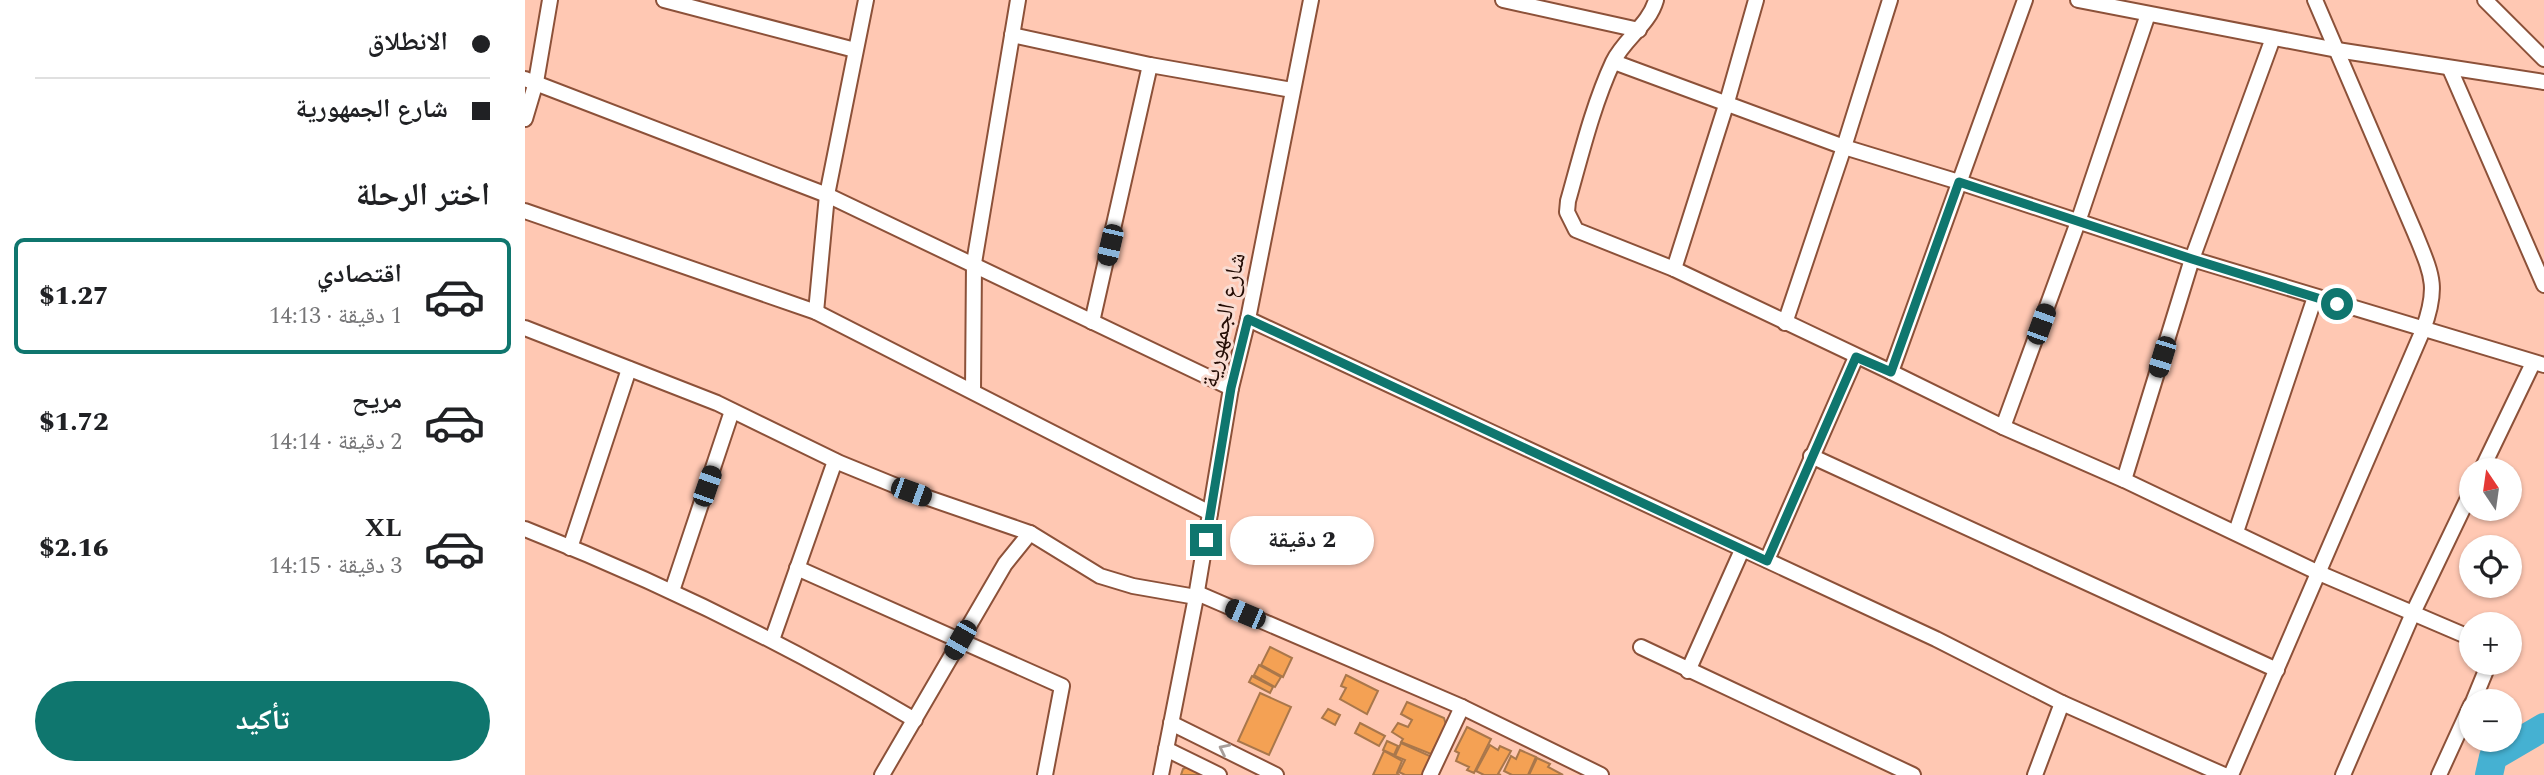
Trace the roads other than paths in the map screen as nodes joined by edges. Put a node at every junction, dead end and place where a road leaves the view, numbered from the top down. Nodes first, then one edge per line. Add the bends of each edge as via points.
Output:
1 (550, 0) edge
2 (664, 0) edge
3 (866, 0) edge
4 (1018, 0) edge
5 (1311, 0) edge
6 (1503, 0) edge
7 (1656, 0) edge
8 (1755, 0) edge
9 (1890, 0) edge
10 (2025, 0) edge
11 (2078, 0) edge
12 (2315, 0) edge
13 (2485, 0) edge
14 (2148, 14) junction
15 (1639, 30) junction
16 (1012, 35) junction
17 (2273, 38) junction
18 (855, 50) junction
19 (2337, 50) junction
20 (2544, 59) edge
21 (1613, 62) junction
22 (1150, 65) junction
23 (2450, 69) junction
24 (530, 81) edge
25 (2544, 82) edge
26 (1292, 90) junction
27 (1727, 102) junction
28 (525, 119) edge
29 (1844, 147) junction
30 (1959, 182) junction
31 (827, 195) junction
32 (525, 211) edge
33 (2078, 222) junction
34 (2192, 259) junction
35 (974, 263) junction
36 (1674, 270) junction
37 (2544, 285) edge
38 (2315, 298) junction
39 (816, 312) junction
40 (1248, 319) junction
41 (1092, 322) junction
42 (1784, 323) junction
43 (2423, 330) junction
44 (526, 333) edge
45 (1856, 357) junction
46 (2538, 364) edge
47 (629, 369) junction
48 (1891, 372) junction
49 (1231, 388) junction
50 (973, 391) junction
51 (732, 411) junction
52 (2003, 427) junction
53 (1811, 456) junction
54 (2488, 458) edge
55 (835, 461) junction
56 (2124, 480) junction
57 (1210, 513) junction
58 (2459, 517) edge
59 (525, 529) edge
60 (2236, 531) junction
61 (1030, 533) junction
62 (570, 548) junction
63 (1742, 550) junction
64 (1767, 561) junction
65 (797, 568) junction
66 (2319, 573) junction
67 (672, 591) junction
68 (1196, 595) junction
69 (2413, 613) junction
70 (2459, 633) edge
71 (772, 640) junction
72 (960, 640) junction
73 (1641, 647) dead end
74 (2277, 670) junction
75 (1688, 671) junction
76 (2062, 703) junction
77 (1462, 707) junction
78 (915, 720) junction
79 (1171, 723) junction
80 (2459, 731) edge
81 (1166, 749) junction
82 (883, 775) edge
83 (1045, 775) edge
84 (1161, 775) edge
85 (1219, 775) edge
86 (1276, 775) edge
87 (1430, 775) edge
88 (1601, 775) edge
89 (1913, 775) edge
90 (2035, 775) edge
91 (2224, 775) edge
92 (2231, 775) edge
93 (2343, 775) edge
94 (2439, 775) edge

1 - 24 street
2 - 18 street
3 - 18 street
4 - 16 street
5 - 26 street, شارع الجمهورية
6 - 15 street
7 - 15 street
8 - 27 street
9 - 29 street
10 - 30 street
11 - 14 street
12 - 19 street
13 - 20 street
14 - 17 street
14 - 33 street
15 - 21 street
16 - 22 street
16 - 35 street
17 - 19 street
17 - 34 street
18 - 31 street
19 - 23 street
19 - 43 street via 2429,269 2434,295
21 - 27 street
21 - 36 street via 1567,212 1576,230
22 - 26 street
22 - 41 street
23 - 25 street
23 - 37 street
24 - 28 street
24 - 31 street
26 - 40 street, شارع الجمهورية
27 - 29 street
27 - 36 street
29 - 30 street
29 - 42 street
30 - 33 street
30 - 48 street
31 - 35 street
31 - 39 street
32 - 39 street
33 - 34 street
33 - 52 street
34 - 38 street
34 - 56 street
35 - 41 street
35 - 50 street
36 - 42 street
38 - 43 street
38 - 60 street
39 - 50 street
40 - 49 street, شارع الجمهورية
40 - 63 street
41 - 49 street
42 - 45 street
43 - 46 street
43 - 66 street
44 - 47 street
45 - 48 street
45 - 53 street
46 - 54 street
47 - 51 street
47 - 62 street
48 - 52 street
49 - 57 street, شارع الجمهورية
50 - 57 street
51 - 55 street
51 - 67 street
52 - 56 street
53 - 64 street
53 - 74 street
55 - 61 street
55 - 65 street
56 - 60 street
57 - 68 street, شارع الجمهورية
58 - 69 street
59 - 62 street
60 - 66 street
61 - 68 street via 1100,576
61 - 72 street via 1005,564
62 - 67 street
63 - 64 street
63 - 75 street
64 - 76 street
65 - 71 street
65 - 72 street
66 - 69 street
66 - 74 street
67 - 71 street
68 - 77 street
68 - 79 street, شارع الجمهورية
69 - 70 street
69 - 93 street
71 - 78 street
72 - 78 street
72 - 83 street via 1062,686
73 - 75 street
74 - 92 street
75 - 89 street
76 - 90 street
76 - 91 street
77 - 87 street
77 - 88 street
78 - 82 street
79 - 81 street, شارع الجمهورية
86 -> 79 street
80 - 94 street
81 - 84 street, شارع الجمهورية
81 - 85 street

